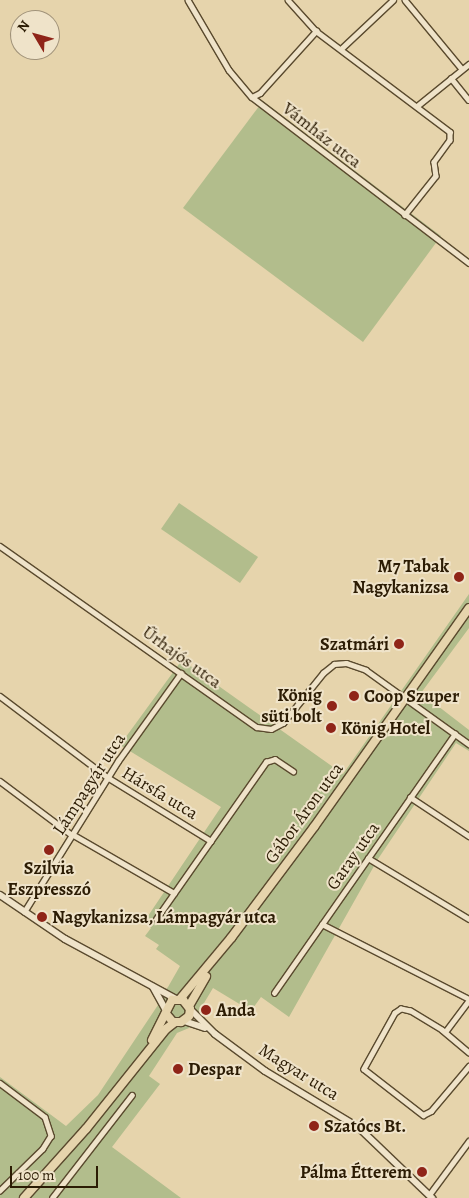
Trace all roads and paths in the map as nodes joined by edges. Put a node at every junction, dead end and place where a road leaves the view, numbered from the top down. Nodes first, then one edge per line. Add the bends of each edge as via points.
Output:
1 (188, 0) edge
2 (288, 0) edge
3 (394, 0) edge
4 (405, 0) edge
5 (316, 30) junction
6 (342, 48) junction
7 (469, 64) edge
8 (462, 69) junction
9 (451, 78) junction
10 (252, 97) junction
11 (469, 100) edge
12 (417, 106) junction
13 (405, 215) junction
14 (469, 262) edge
15 (0, 546) edge
16 (469, 608) edge
17 (181, 673) junction
18 (0, 696) edge
19 (405, 697) junction
20 (455, 734) junction
21 (469, 744) edge
22 (293, 771) dead end
23 (107, 777) junction
24 (0, 781) edge
25 (410, 797) junction
26 (72, 835) junction
27 (469, 836) edge
28 (211, 840) junction
29 (368, 858) junction
30 (174, 893) junction
31 (0, 895) edge
32 (24, 912) junction
33 (156, 919) dead end
34 (469, 919) edge
35 (322, 924) junction
36 (231, 938) junction
37 (152, 986) junction
38 (274, 993) dead end
39 (178, 999) junction
40 (469, 999) edge
41 (189, 1007) junction
42 (166, 1012) junction
43 (184, 1021) junction
44 (175, 1022) junction
45 (445, 1032) junction
46 (215, 1034) junction
47 (469, 1053) edge
48 (140, 1060) junction
49 (469, 1066) edge
50 (0, 1083) edge
51 (132, 1095) dead end
52 (469, 1141) edge
53 (0, 1191) edge
54 (431, 1196) edge
55 (24, 1198) edge
56 (52, 1198) edge

1 - 10 street, Vámház utca via 229,70
2 - 5 street
3 - 6 street
4 - 8 street
5 - 6 street
5 - 10 street
6 - 12 street
7 - 8 street
8 - 9 street
9 - 11 street
9 - 12 street
10 - 13 street, Vámház utca
12 - 13 street via 448,130 451,138 434,162 436,176
13 - 14 street, Vámház utca
15 - 17 street, Űrhajós utca
16 - 19 main road, Gábor Áron utca
17 - 19 street, Űrhajós utca via 246,721 271,729 283,723 323,673 339,663 363,668
17 - 23 street, Lámpagyár utca
18 - 23 street, Hársfa utca
19 - 20 street
19 - 36 main road, Gábor Áron utca
20 - 21 street
20 - 25 street, Garay utca
22 - 28 street via 275,759 266,762
23 - 26 street, Lámpagyár utca
23 - 28 street, Hársfa utca
24 - 26 street
25 - 27 street
25 - 29 street, Garay utca
26 - 30 street
26 - 32 street, Lámpagyár utca
28 - 30 street
29 - 34 street
29 - 35 street, Garay utca
30 - 33 street
31 - 32 street
32 - 37 street
35 - 38 street, Garay utca
35 - 40 street
36 - 39 main road, Gábor Áron utca
36 - 41 main road, Gábor Áron utca
37 - 39 street
37 - 42 street
39 - 41 main road
39 - 42 main road, Gábor Áron utca
40 - 45 street
41 - 43 main road, Gábor Áron utca
41 - 46 street, Magyar utca
42 - 44 main road
42 - 48 main road, Gábor Áron utca
43 - 44 main road
43 - 46 street, Magyar utca via 194,1022
44 - 48 main road
45 - 47 street
45 - 49 street via 410,1011 399,1010 372,1051 364,1071 423,1115 431,1111
46 - 54 street, Magyar utca via 272,1076 358,1128
48 - 55 main road
50 - 53 street via 42,1114 51,1132 43,1149
51 - 56 street
52 - 54 street

